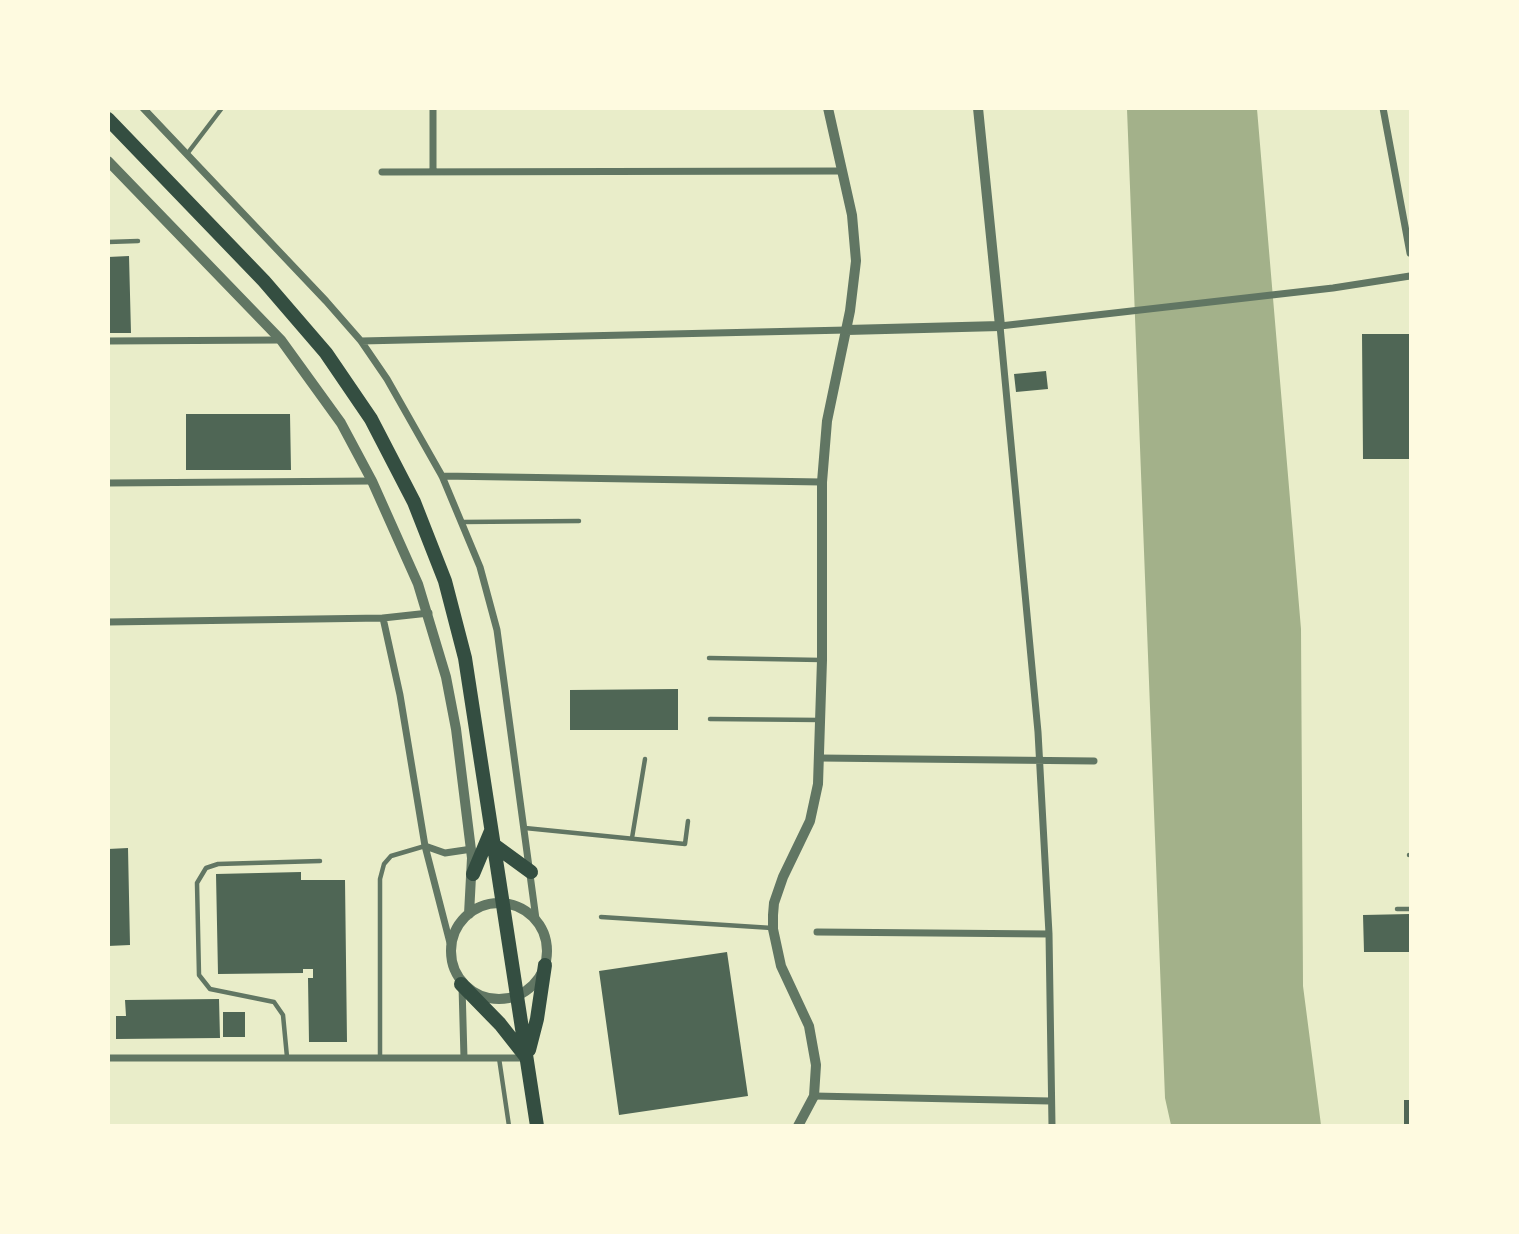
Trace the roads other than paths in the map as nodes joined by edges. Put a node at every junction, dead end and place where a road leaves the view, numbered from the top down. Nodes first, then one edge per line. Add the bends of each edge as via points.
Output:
1 (144, 108) edge
2 (222, 108) edge
3 (433, 108) edge
4 (828, 108) edge
5 (978, 108) edge
6 (1383, 108) edge
7 (108, 120) edge
8 (187, 155) junction
9 (108, 161) edge
10 (842, 171) junction
11 (382, 172) dead end
12 (433, 172) junction
13 (138, 241) dead end
14 (108, 242) edge
15 (1410, 253) edge
16 (1410, 276) edge
17 (1000, 326) junction
18 (847, 330) junction
19 (281, 340) junction
20 (108, 341) edge
21 (360, 341) junction
22 (442, 476) junction
23 (372, 481) junction
24 (822, 482) junction
25 (108, 483) edge
26 (579, 521) dead end
27 (463, 522) junction
28 (429, 613) junction
29 (383, 618) junction
30 (108, 622) edge
31 (709, 658) dead end
32 (822, 660) junction
33 (710, 719) dead end
34 (821, 720) junction
35 (820, 758) junction
36 (645, 759) dead end
37 (1040, 760) junction
38 (1094, 761) dead end
39 (688, 821) dead end
40 (524, 828) junction
41 (632, 838) junction
42 (425, 846) junction
43 (483, 847) junction
44 (320, 861) dead end
45 (531, 872) junction
46 (473, 874) joint
47 (503, 901) junction
48 (1397, 909) dead end
49 (1410, 909) edge
50 (469, 914) junction
51 (601, 917) dead end
52 (536, 919) junction
53 (773, 929) junction
54 (817, 932) dead end
55 (1049, 934) junction
56 (450, 943) junction
57 (545, 965) junction
58 (461, 984) junction
59 (517, 996) junction
60 (108, 1058) edge
61 (288, 1058) junction
62 (380, 1058) junction
63 (464, 1058) junction
64 (499, 1058) junction
65 (527, 1058) junction
66 (814, 1096) junction
67 (1050, 1101) junction
68 (509, 1125) edge
69 (537, 1125) edge
70 (798, 1125) edge
71 (1052, 1125) edge

1 - 8 street
2 - 8 lane
3 - 12 street
4 - 10 street
5 - 17 street
6 - 15 street
7 - 43 highway via 298,319 349,384 394,460 430,542 455,619 492,830
8 - 21 street
9 - 19 street
10 - 12 street
10 - 18 street via 856,261
11 - 12 street
13 - 14 lane
16 - 17 street
17 - 18 street
17 - 37 street
18 - 21 street
18 - 24 street via 827,421
19 - 20 street
19 - 23 street via 341,423
21 - 22 street
22 - 24 street
22 - 27 street
23 - 25 street
23 - 28 street
24 - 32 street
26 - 27 lane
27 - 40 street via 497,630
28 - 29 street
28 - 43 street
29 - 30 street
29 - 42 street
31 - 32 lane
32 - 34 street
33 - 34 lane
34 - 35 street
35 - 37 street
35 - 53 street via 810,821 777,892
36 - 41 lane
37 - 38 street
37 - 55 street
39 - 41 lane via 685,844
40 - 41 lane
40 - 45 street
42 - 43 street via 445,853
42 - 56 street
42 - 62 lane via 391,856 380,879
43 - 45 highway
43 - 46 highway
43 - 47 highway
44 - 61 lane via 218,864 206,869 197,883 199,975 210,989 274,1002 283,1015
45 - 52 street
46 - 50 street
47 - 50 street
47 - 52 street
47 - 59 highway
48 - 49 lane
50 - 56 street
51 - 53 lane
52 - 57 street via 547,941
53 - 66 street via 781,966 809,1026 816,1065
54 - 55 street
55 - 67 street
56 - 58 street via 451,964
57 - 59 street via 535,984
57 - 65 highway
58 - 59 street via 478,996 498,1000
58 - 63 street
58 - 65 highway
59 - 65 highway
60 - 61 street
61 - 62 street
62 - 63 street
63 - 64 street
64 - 65 street
64 - 68 lane
65 - 69 highway
66 - 67 street
66 - 70 street
67 - 71 street

